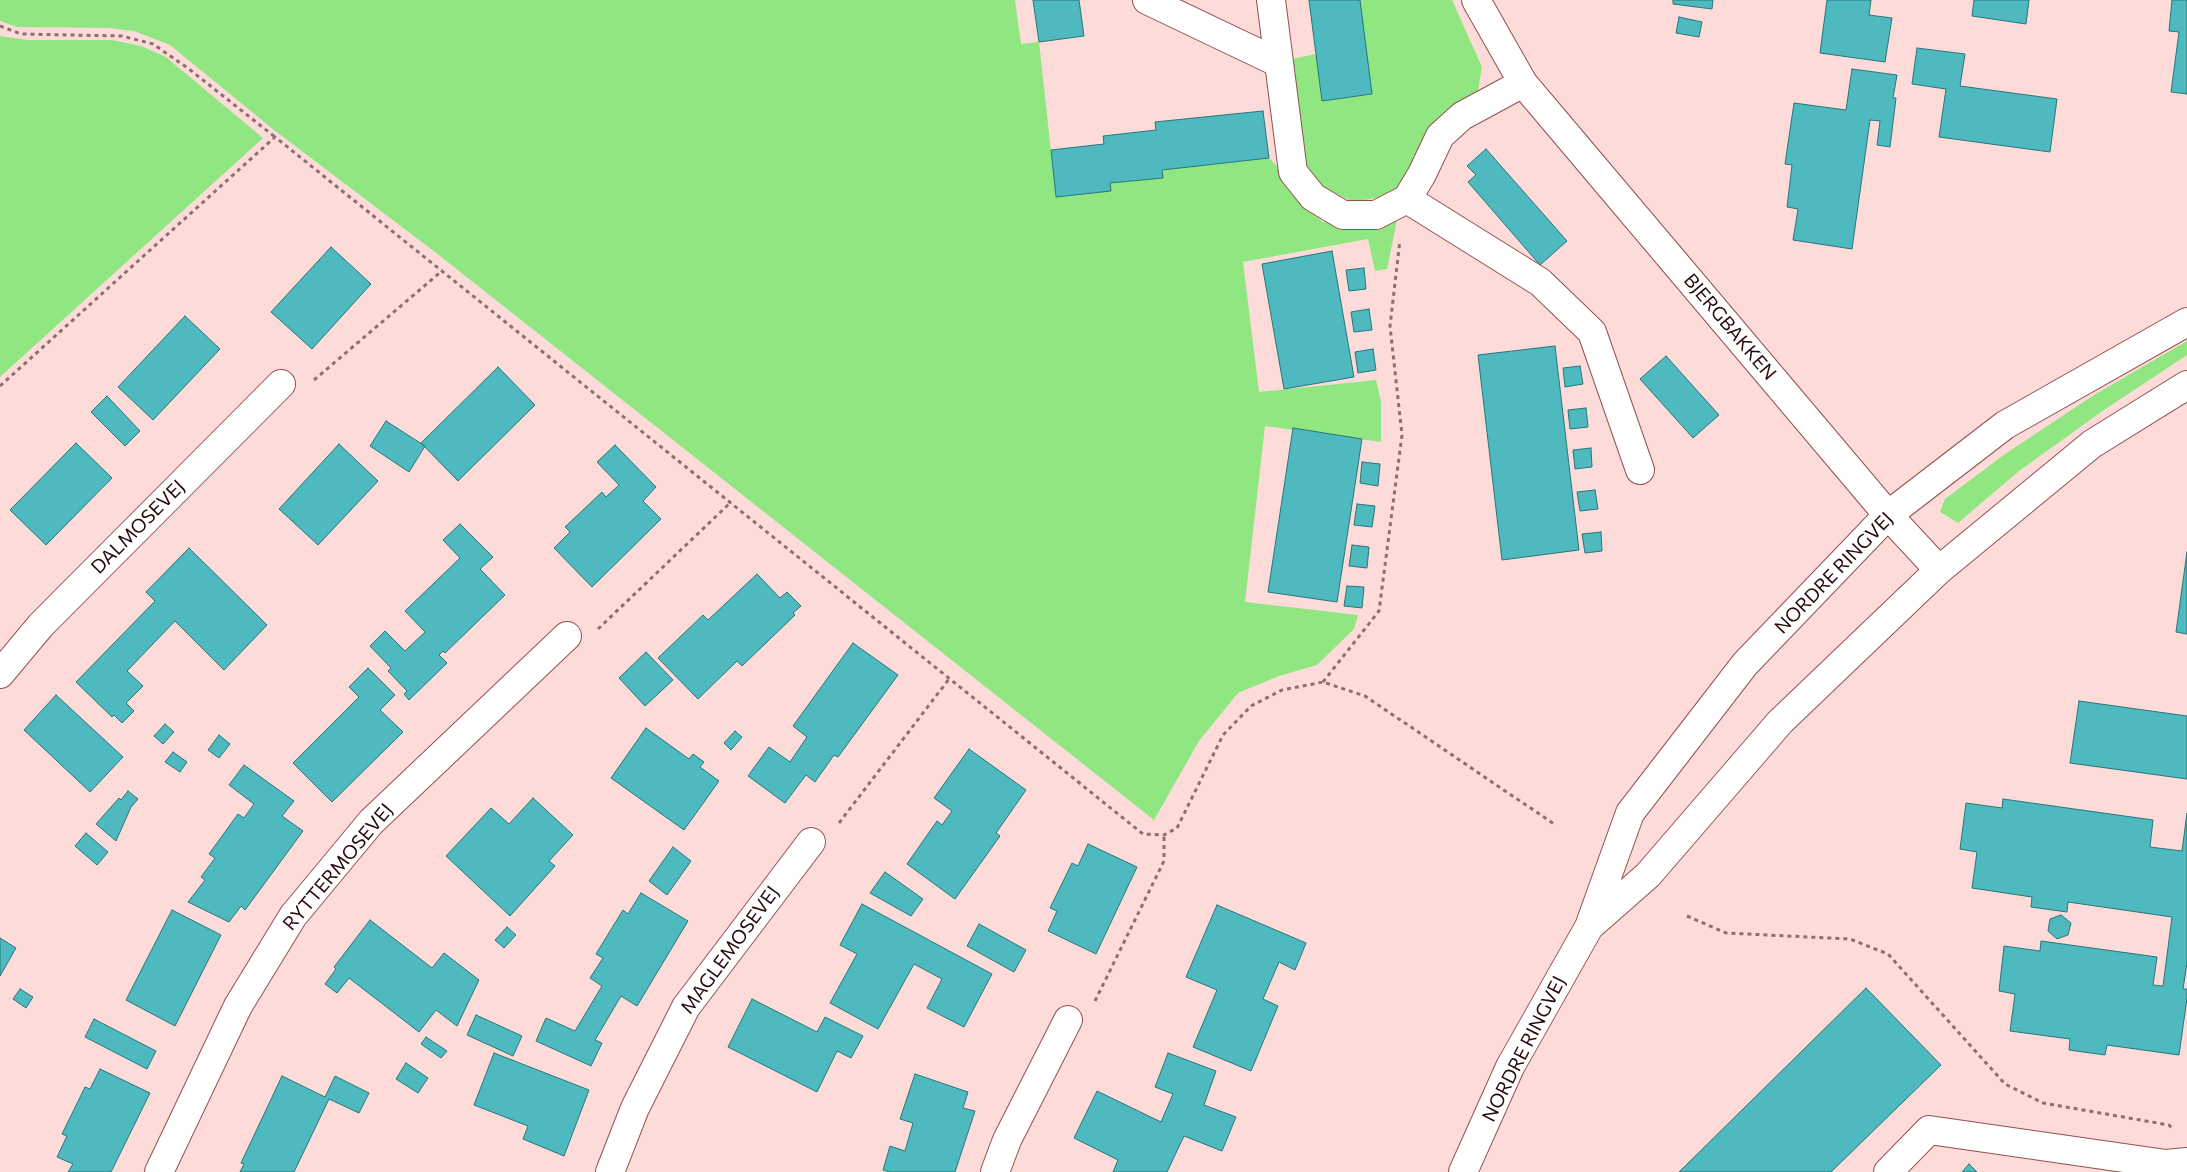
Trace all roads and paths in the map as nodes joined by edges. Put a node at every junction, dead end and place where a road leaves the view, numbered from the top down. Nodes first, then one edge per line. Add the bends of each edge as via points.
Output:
1 (1147, 0) edge
2 (1271, 0) edge
3 (1476, 0) edge
4 (0, 26) edge
5 (1279, 63) junction
6 (1523, 83) junction
7 (275, 137) junction
8 (1407, 199) junction
9 (443, 270) junction
10 (2187, 322) edge
11 (281, 384) joint
12 (2187, 384) edge
13 (0, 386) edge
14 (1640, 470) dead end
15 (730, 503) junction
16 (1888, 515) junction
17 (1939, 570) junction
18 (567, 636) joint
19 (0, 674) edge
20 (949, 678) junction
21 (1323, 682) junction
22 (1554, 824) dead end
23 (1164, 835) junction
24 (810, 842) joint
25 (1687, 916) dead end
26 (1589, 927) junction
27 (1068, 1020) joint
28 (2175, 1130) dead end
29 (2187, 1162) edge
30 (2094, 1163) edge
31 (159, 1172) edge
32 (610, 1172) edge
33 (995, 1172) edge
34 (1463, 1172) edge
35 (1888, 1172) edge

1 - 5 street
2 - 5 street
3 - 6 street, BJERGBAKKEN
4 - 7 path via 21,34 122,36 153,44
5 - 8 street via 1293,172 1313,196 1343,215 1376,215
6 - 8 street via 1462,116 1440,136
6 - 16 street, BJERGBAKKEN
7 - 9 path
7 - 13 path
8 - 14 street via 1540,282 1592,332
8 - 21 path via 1390,326 1402,435 1380,611
9 - 11 path via 306,387
9 - 15 path
10 - 16 street, NORDRE RINGVEJ via 2005,425
11 - 19 street, DALMOSEVEJ via 40,625
12 - 17 street, NORDRE RINGVEJ via 2092,444
15 - 18 path via 587,639
15 - 20 path
16 - 17 street, BJERGBAKKEN
16 - 26 street, NORDRE RINGVEJ via 1745,664 1630,813
17 - 26 street, NORDRE RINGVEJ via 1780,722 1648,875
18 - 31 street, RYTTERMOSEVEJ via 371,822 294,916 238,1006
20 - 23 path via 1142,834
20 - 24 path via 831,833
21 - 22 path via 1366,696
21 - 23 path via 1282,690 1251,706 1223,735 1177,828
23 - 27 path via 1164,861 1087,1016
24 - 32 street, MAGLEMOSEVEJ via 686,1007 635,1108
25 - 28 path via 1726,933 1850,939 1888,954 2005,1084 2043,1104 2169,1125
26 - 34 street, NORDRE RINGVEJ via 1510,1067
27 - 33 street via 1007,1140
29 - 30 street
30 - 35 street via 1929,1130

